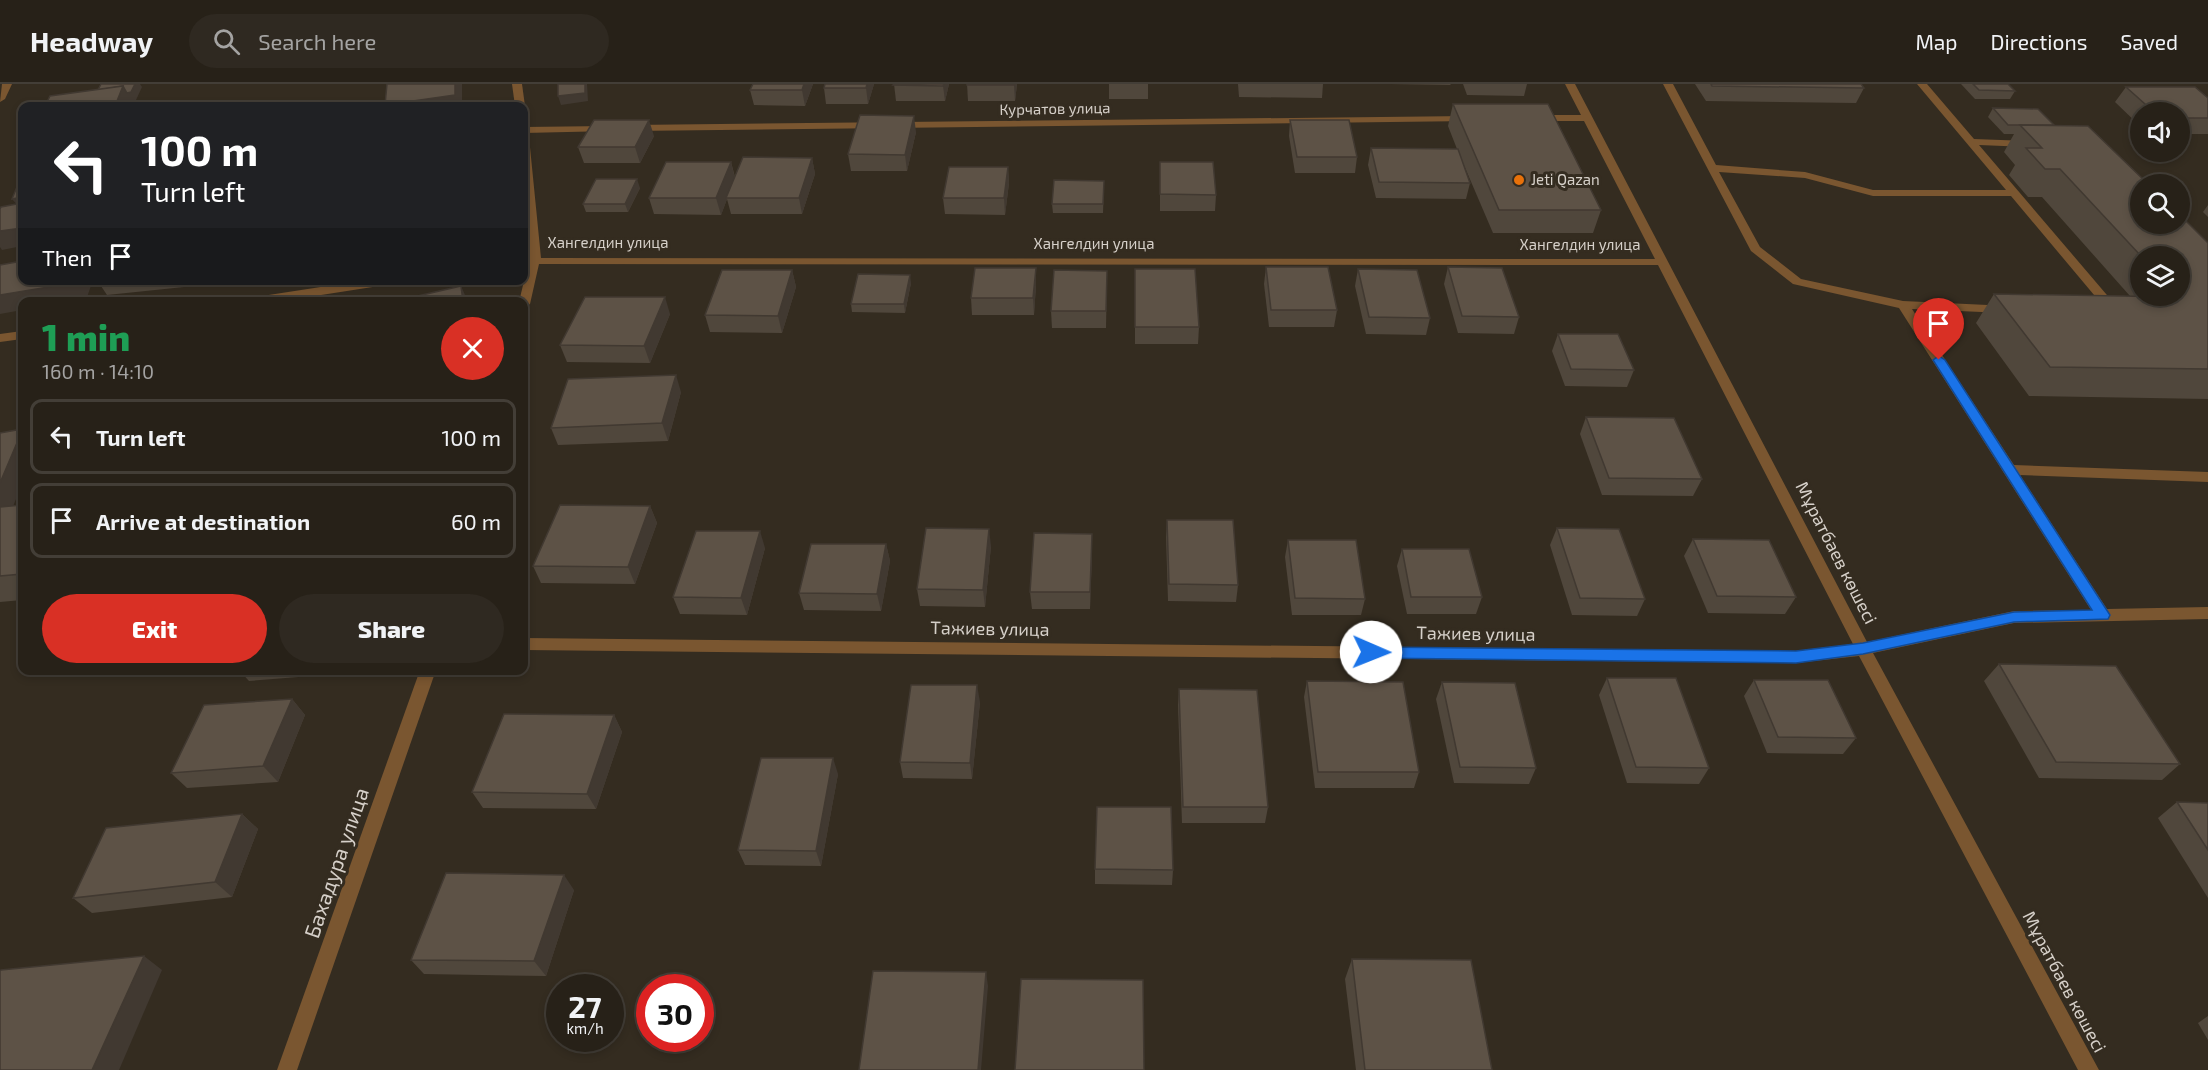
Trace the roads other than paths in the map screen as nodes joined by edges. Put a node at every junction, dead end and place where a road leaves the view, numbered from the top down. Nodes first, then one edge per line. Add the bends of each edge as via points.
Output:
1 (7, 84) edge
2 (517, 84) edge
3 (1570, 84) edge
4 (1668, 84) edge
5 (1922, 84) edge
6 (0, 99) edge
7 (519, 102) edge
8 (1528, 118) edge
9 (1587, 118) junction
10 (1480, 119) edge
11 (528, 130) edge
12 (1971, 142) junction
13 (2043, 145) edge
14 (1713, 168) junction
15 (2014, 193) junction
16 (528, 235) edge
17 (529, 260) edge
18 (1664, 262) junction
19 (360, 285) edge
20 (282, 297) edge
21 (1904, 304) junction
22 (2021, 310) edge
23 (2104, 313) edge
24 (18, 336) edge
25 (0, 338) edge
26 (2010, 470) junction
27 (2208, 477) edge
28 (2208, 613) edge
29 (2103, 615) junction
30 (528, 644) edge
31 (1863, 649) junction
32 (426, 675) edge
33 (287, 1070) edge
34 (2089, 1070) edge

1 - 6 street
2 - 7 street
3 - 9 street, Мұратбаев көшесі
4 - 14 street
5 - 12 street
8 - 9 street
9 - 18 street, Мұратбаев көшесі
10 - 11 street, Курчатов улица
12 - 13 street
12 - 15 street
14 - 15 street via 1805,175 1873,193
14 - 21 street via 1755,249 1797,282
15 - 23 street via 2116,314
16 - 17 street
17 - 18 street, Хангелдин улица
18 - 31 street, Мұратбаев көшесі
19 - 20 street
21 - 22 street
21 - 26 street
24 - 25 street
26 - 27 street
26 - 29 street
28 - 29 street, Тажиев улица
29 - 31 street, Тажиев улица via 2014,617
30 - 31 street, Тажиев улица via 1796,657
31 - 34 street, Мұратбаев көшесі
32 - 33 street, Бахадура улица

